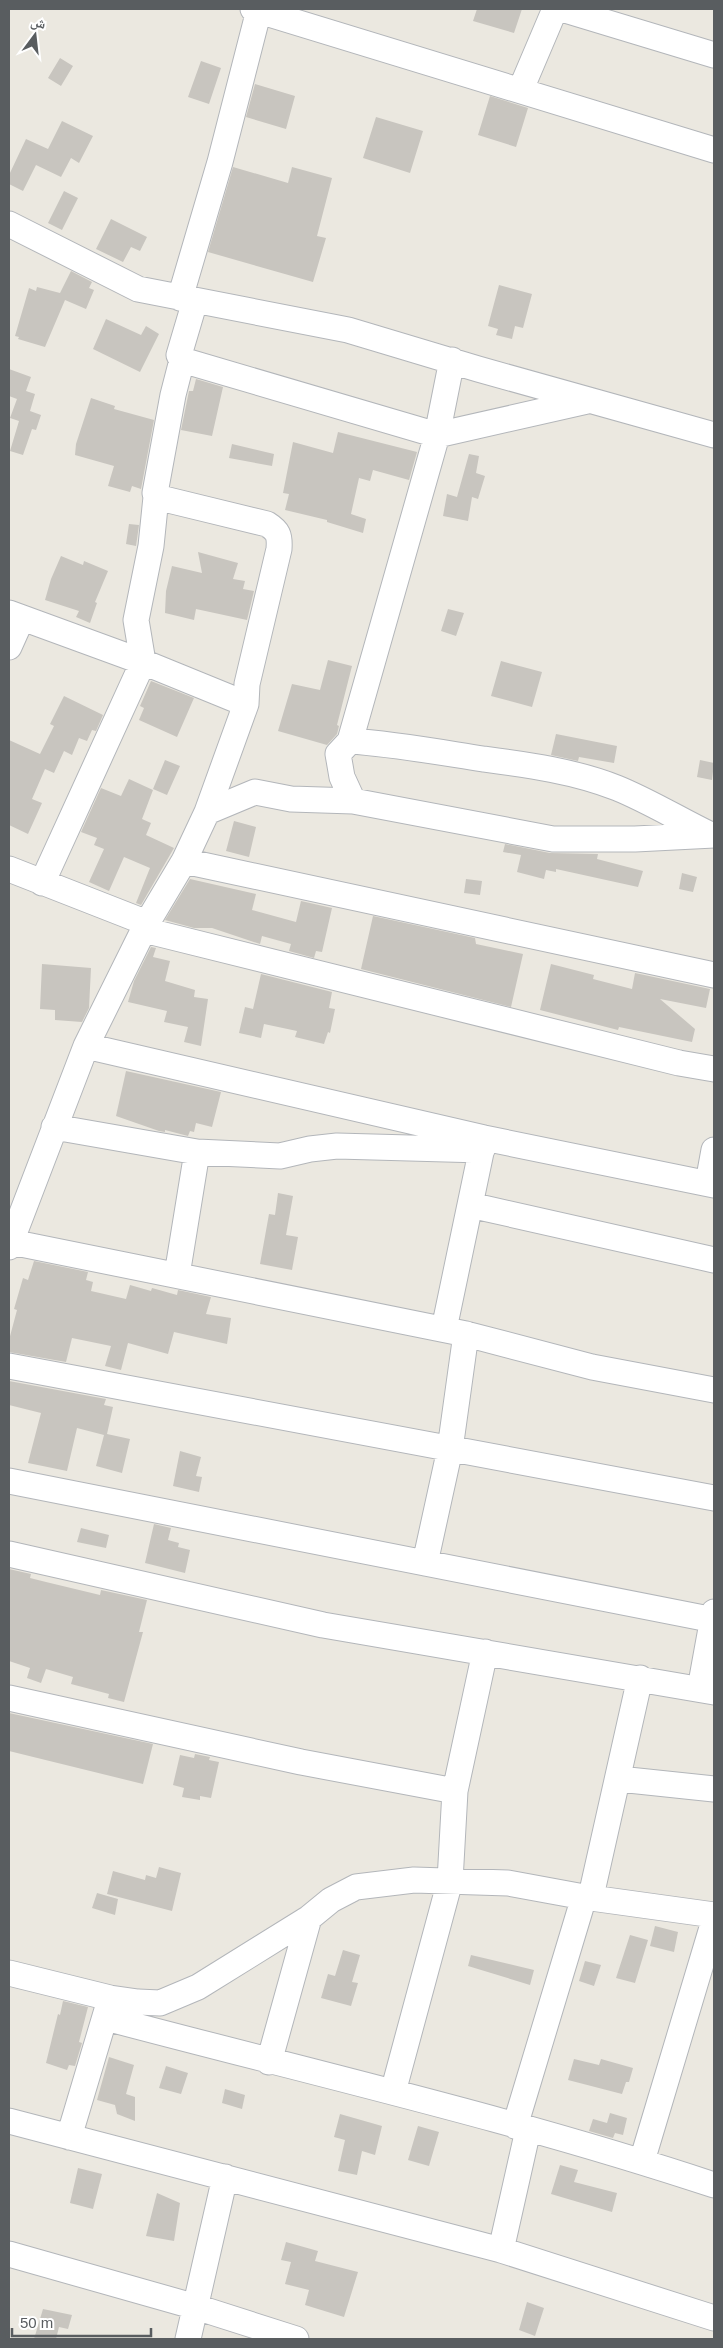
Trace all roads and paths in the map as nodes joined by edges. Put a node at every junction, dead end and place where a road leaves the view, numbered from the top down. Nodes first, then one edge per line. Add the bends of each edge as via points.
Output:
1 (555, 9) edge
2 (562, 9) edge
3 (256, 10) edge
4 (714, 55) edge
5 (521, 90) junction
6 (714, 150) edge
7 (9, 224) edge
8 (187, 299) junction
9 (182, 360) junction
10 (452, 360) junction
11 (590, 400) junction
12 (437, 435) junction
13 (714, 435) edge
14 (156, 497) junction
15 (16, 615) edge
16 (9, 647) edge
17 (144, 662) junction
18 (246, 704) junction
19 (350, 740) junction
20 (353, 801) junction
21 (207, 812) junction
22 (712, 834) edge
23 (184, 861) junction
24 (9, 868) edge
25 (42, 883) junction
26 (145, 927) junction
27 (714, 975) edge
28 (86, 1046) junction
29 (714, 1069) edge
30 (54, 1127) junction
31 (483, 1144) junction
32 (714, 1150) edge
33 (196, 1152) junction
34 (711, 1184) edge
35 (470, 1205) junction
36 (10, 1244) edge
37 (714, 1260) edge
38 (177, 1275) junction
39 (455, 1332) junction
40 (9, 1366) edge
41 (714, 1390) edge
42 (450, 1449) junction
43 (9, 1481) edge
44 (714, 1498) edge
45 (9, 1554) edge
46 (425, 1563) junction
47 (714, 1617) edge
48 (485, 1652) junction
49 (640, 1678) junction
50 (707, 1691) edge
51 (9, 1698) edge
52 (619, 1779) junction
53 (714, 1789) edge
54 (454, 1791) junction
55 (450, 1881) junction
56 (588, 1897) junction
57 (714, 1915) edge
58 (309, 1918) junction
59 (714, 1921) edge
60 (9, 1973) edge
61 (108, 2008) junction
62 (269, 2062) junction
63 (393, 2092) junction
64 (9, 2121) edge
65 (522, 2128) junction
66 (69, 2137) junction
67 (642, 2161) junction
68 (225, 2176) junction
69 (714, 2185) edge
70 (501, 2250) junction
71 (9, 2254) edge
72 (196, 2307) junction
73 (714, 2318) edge
74 (714, 2325) edge
75 (188, 2339) edge
76 (296, 2339) edge
77 (711, 2339) edge

1 - 5 street
2 - 4 street
3 - 5 street
3 - 8 street
5 - 6 street
7 - 8 street via 138,289
8 - 9 street via 178,355
8 - 10 street via 348,330
9 - 12 street
9 - 14 street via 172,394
10 - 11 street
10 - 12 street
11 - 12 street
11 - 13 street
12 - 19 street
14 - 17 street via 151,546 136,620
14 - 18 street via 266,524 277,530 279,549 247,684
15 - 16 street
15 - 17 street
17 - 18 street
17 - 25 street
18 - 21 street
19 - 20 street via 338,754 342,777
19 - 22 street via 530,764 588,778 617,788
20 - 21 street via 291,799 255,792
20 - 22 street via 553,839 635,839
21 - 23 street
23 - 26 street
23 - 27 street
24 - 25 street
25 - 26 street
26 - 28 street
26 - 29 street via 679,1063
28 - 30 street
28 - 31 street
30 - 33 street
30 - 36 street
31 - 33 street via 337,1146 280,1156
31 - 34 street
31 - 35 street
32 - 34 street
33 - 38 street
35 - 37 street
35 - 39 street
36 - 38 street
38 - 39 street
39 - 41 street via 592,1367
39 - 42 street
40 - 42 street
42 - 44 street
42 - 46 street
43 - 46 street
45 - 48 street via 322,1625
46 - 47 street
47 - 50 street
48 - 49 street
48 - 54 street
49 - 50 street
49 - 52 street
51 - 54 street via 301,1762
52 - 53 street
52 - 56 street
54 - 55 street
55 - 56 street via 508,1883
55 - 58 street via 414,1880 356,1887 331,1900
55 - 63 street
56 - 57 street
56 - 65 street
58 - 61 street via 198,1987 160,2003 138,2002
58 - 62 street
59 - 67 street
60 - 61 street
61 - 62 street
61 - 66 street
62 - 63 street
63 - 65 street
64 - 66 street
65 - 67 street
65 - 70 street
66 - 68 street
67 - 69 street
68 - 70 street
68 - 72 street
70 - 73 street
71 - 72 street
72 - 75 street
72 - 76 street
74 - 77 street

